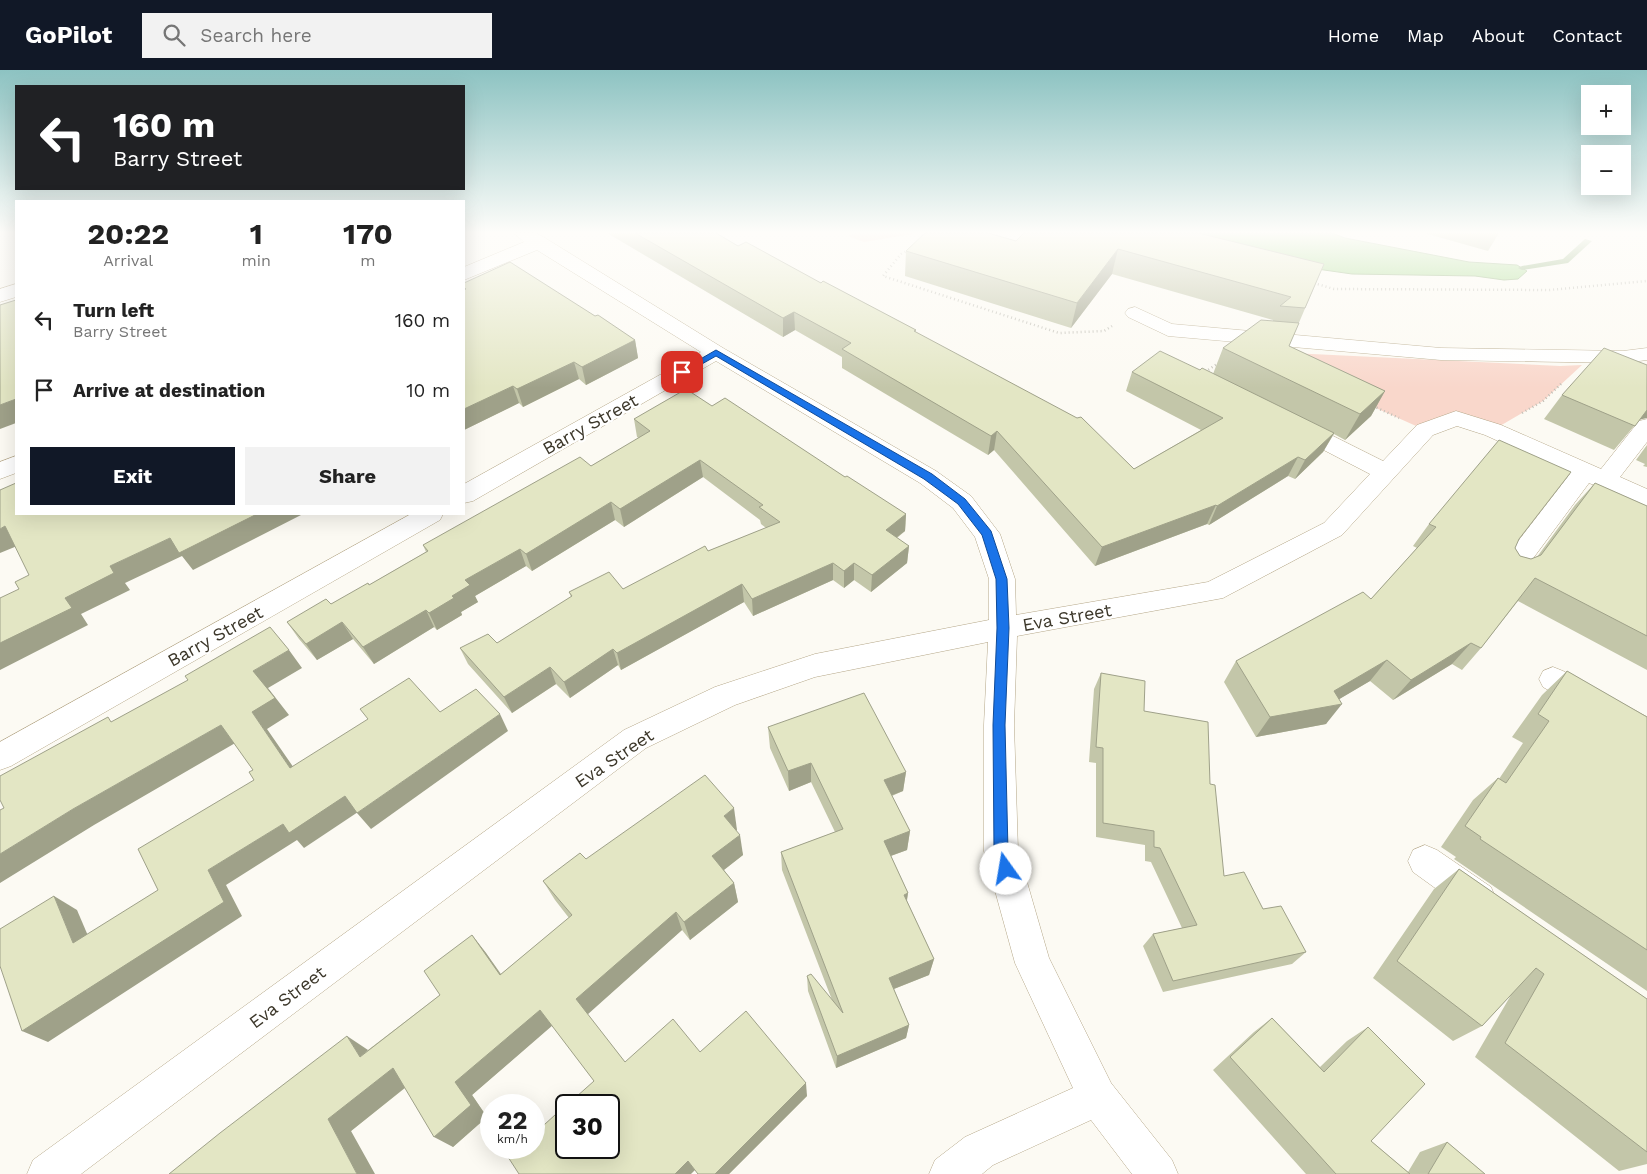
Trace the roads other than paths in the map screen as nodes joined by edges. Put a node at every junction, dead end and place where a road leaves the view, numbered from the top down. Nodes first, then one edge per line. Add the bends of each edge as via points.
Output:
1 (606, 285) edge
2 (15, 290) edge
3 (0, 296) edge
4 (1135, 313) road end
5 (716, 352) junction
6 (1647, 354) edge
7 (1275, 416) edge
8 (1647, 426) edge
9 (15, 464) edge
10 (0, 471) edge
11 (1386, 472) junction
12 (1595, 476) junction
13 (465, 494) edge
14 (1647, 499) edge
15 (429, 515) edge
16 (1511, 569) edge
17 (1003, 628) junction
18 (1553, 679) dead end
19 (1647, 732) edge
20 (0, 758) edge
21 (1425, 862) dead end
22 (1507, 918) edge
23 (1097, 1097) junction
24 (47, 1174) edge
25 (949, 1174) edge
26 (1158, 1174) edge

1 - 5 street
2 - 3 street
4 - 6 street via 1168,330 1441,354 1622,357
5 - 13 street, Barry Street
5 - 17 street via 928,477 962,502 987,534 1002,579
7 - 11 street
8 - 12 street
9 - 10 street
11 - 12 street via 1425,430 1456,418 1493,430
11 - 17 street, Eva Street via 1333,530 1214,591
12 - 14 street
12 - 16 street
15 - 20 street, Barry Street
17 - 23 street via 999,725 1001,851 1033,963
17 - 24 street, Eva Street via 815,666 725,696 635,739
18 - 19 street
21 - 22 street
23 - 25 street via 979,1151
23 - 26 street

